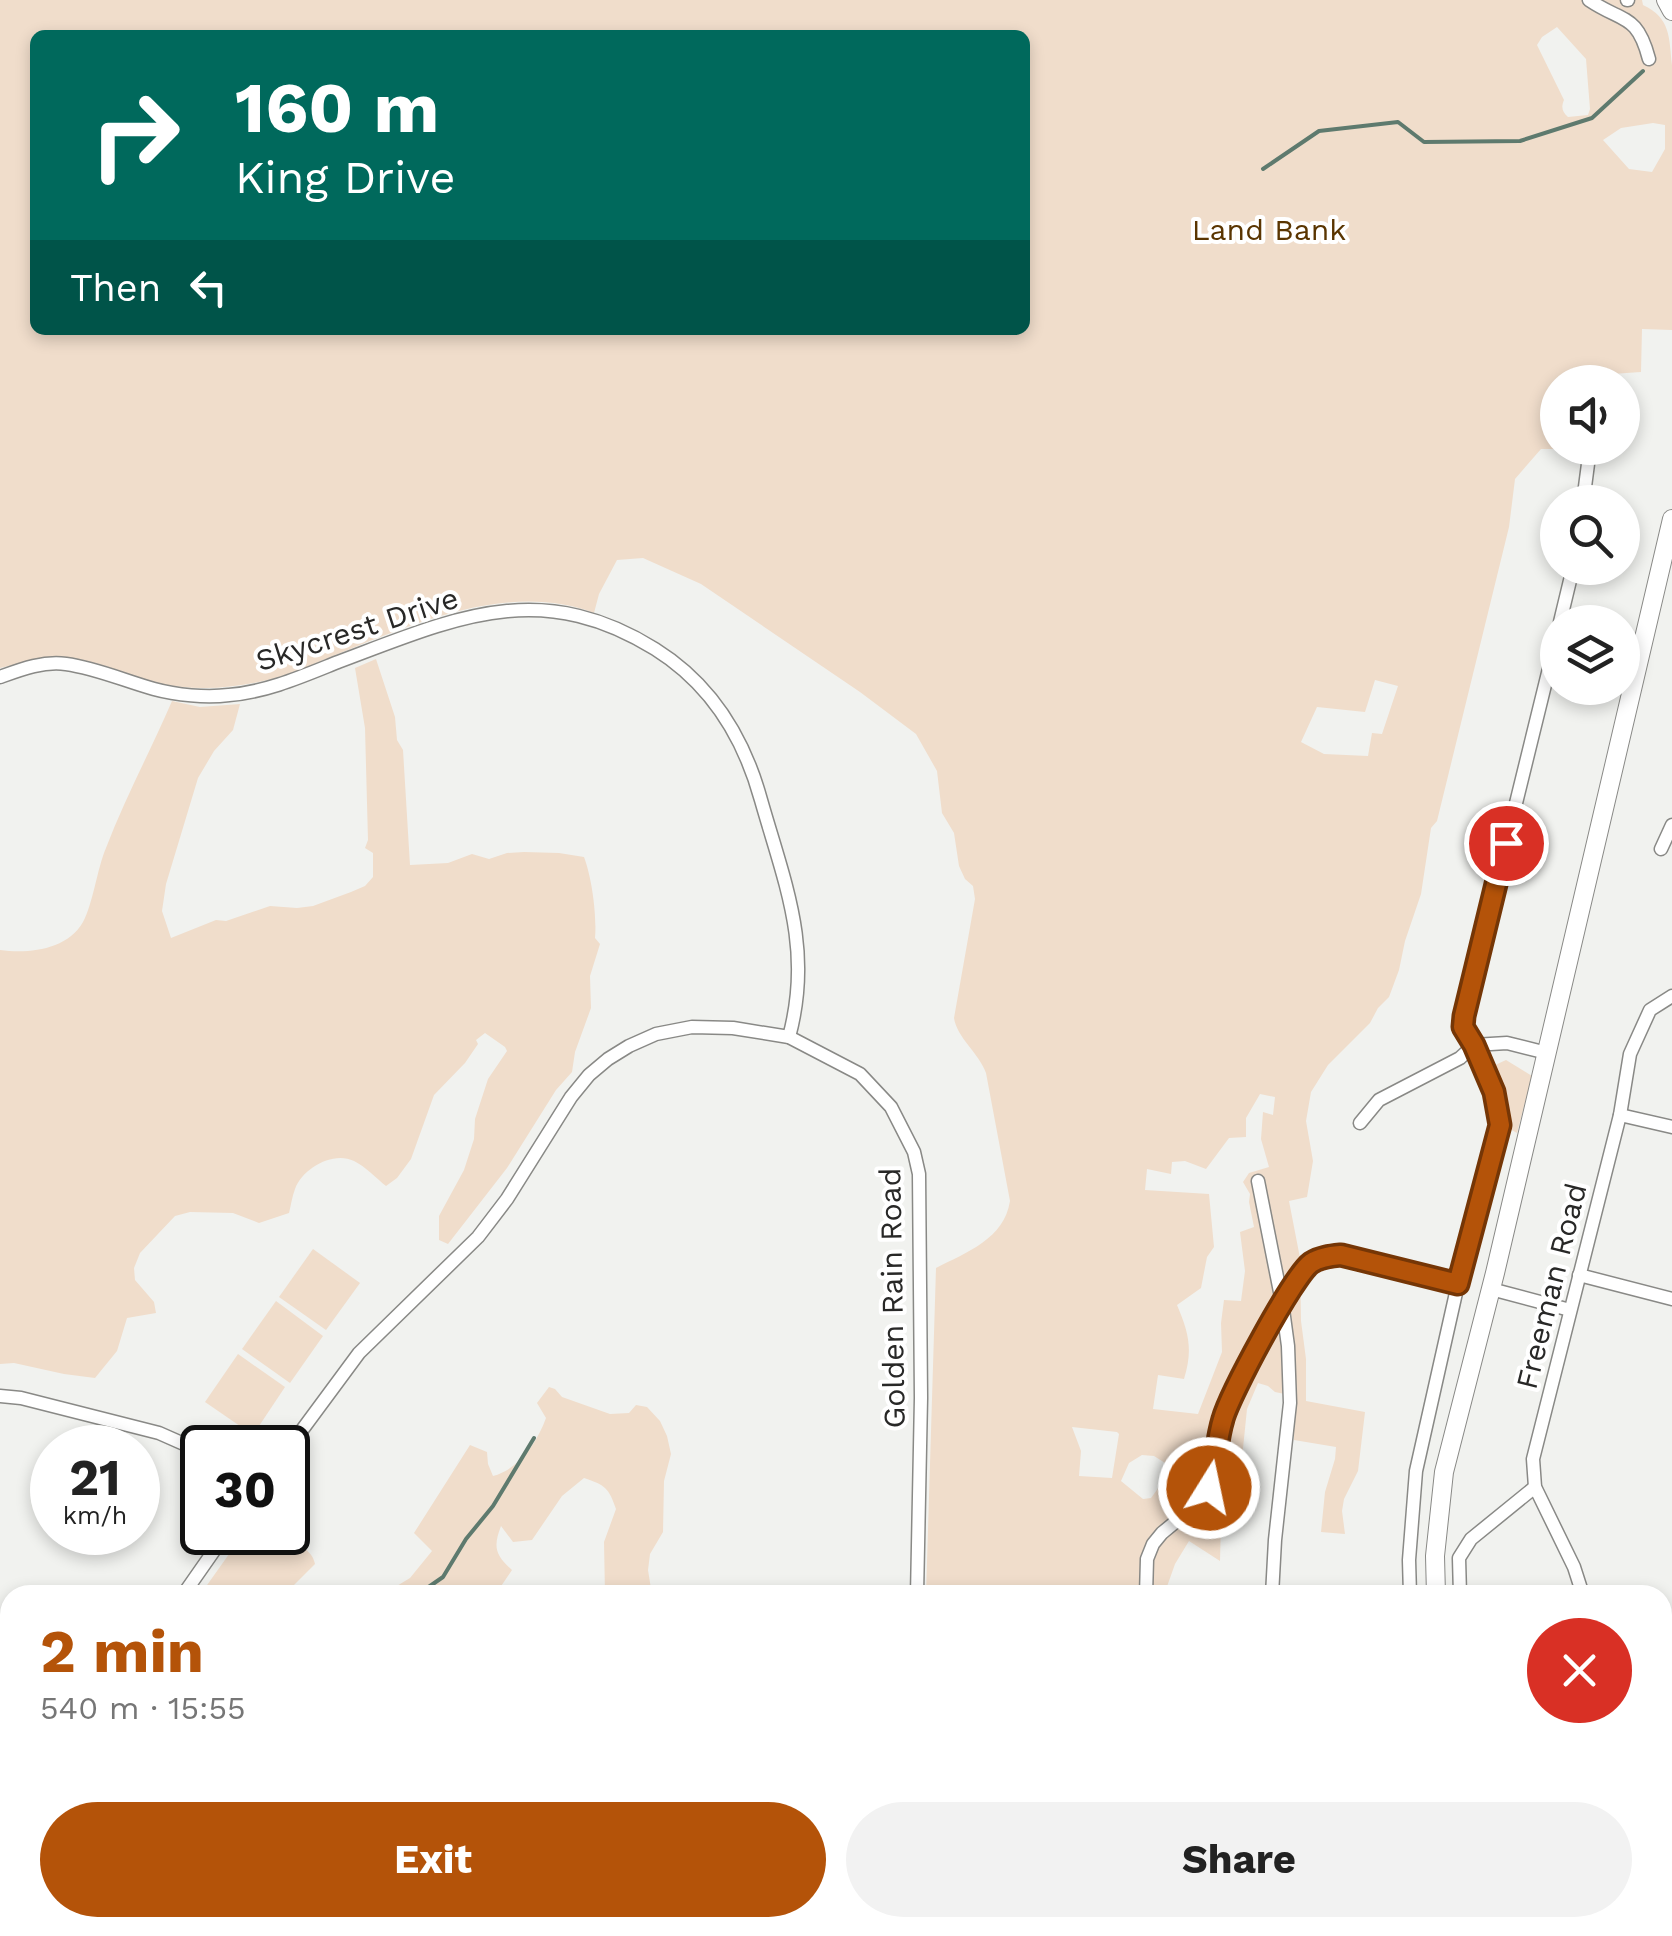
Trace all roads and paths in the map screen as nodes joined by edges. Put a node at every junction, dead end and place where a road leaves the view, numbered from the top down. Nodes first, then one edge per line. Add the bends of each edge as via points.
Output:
1 (1589, 0) edge
2 (1649, 59) dead end
3 (1672, 520) edge
4 (0, 677) edge
5 (1540, 705) edge
6 (1672, 826) edge
7 (1660, 849) dead end
8 (1672, 996) edge
9 (789, 1037) junction
10 (1474, 1045) junction
11 (1547, 1052) junction
12 (1620, 1115) junction
13 (1360, 1124) dead end
14 (1672, 1128) edge
15 (1258, 1181) dead end
16 (1579, 1275) junction
17 (1458, 1284) junction
18 (1491, 1289) junction
19 (1672, 1299) edge
20 (1282, 1302) junction
21 (1570, 1310) junction
22 (0, 1396) edge
23 (306, 1425) edge
24 (180, 1442) edge
25 (1534, 1487) junction
26 (212, 1555) edge
27 (190, 1585) edge
28 (916, 1585) edge
29 (1146, 1585) edge
30 (1272, 1585) edge
31 (1409, 1585) edge
32 (1435, 1585) edge
33 (1460, 1585) edge
34 (1580, 1585) edge

1 - 2 street via 1639,29
3 - 11 main road
4 - 9 street, Skycrest Drive via 64,664 158,690 230,695 284,684 464,616 538,609 619,629 690,675 746,754 798,935
5 - 10 street via 1464,1016
6 - 7 street
8 - 12 street, Freeman Road via 1650,1010 1630,1054
9 - 23 street, Golden Rain Road via 692,1027 656,1034 608,1059 571,1097 495,1217 359,1353
9 - 28 street, Golden Rain Road via 860,1074 891,1107 914,1152 920,1203
10 - 11 street via 1507,1043
10 - 13 street via 1379,1100
10 - 17 street via 1500,1125
11 - 18 main road
12 - 14 street
12 - 16 street, Freeman Road
15 - 20 street
16 - 19 street
16 - 21 street, Freeman Road
17 - 20 street via 1329,1256 1302,1272
17 - 31 street via 1416,1471
18 - 21 street
18 - 32 main road via 1444,1472
20 - 29 street via 1224,1415 1209,1488 1153,1544
20 - 30 street via 1290,1403
21 - 25 street, Freeman Road via 1532,1459
22 - 24 street
25 - 33 street via 1471,1539 1459,1558
25 - 34 street
26 - 27 street

